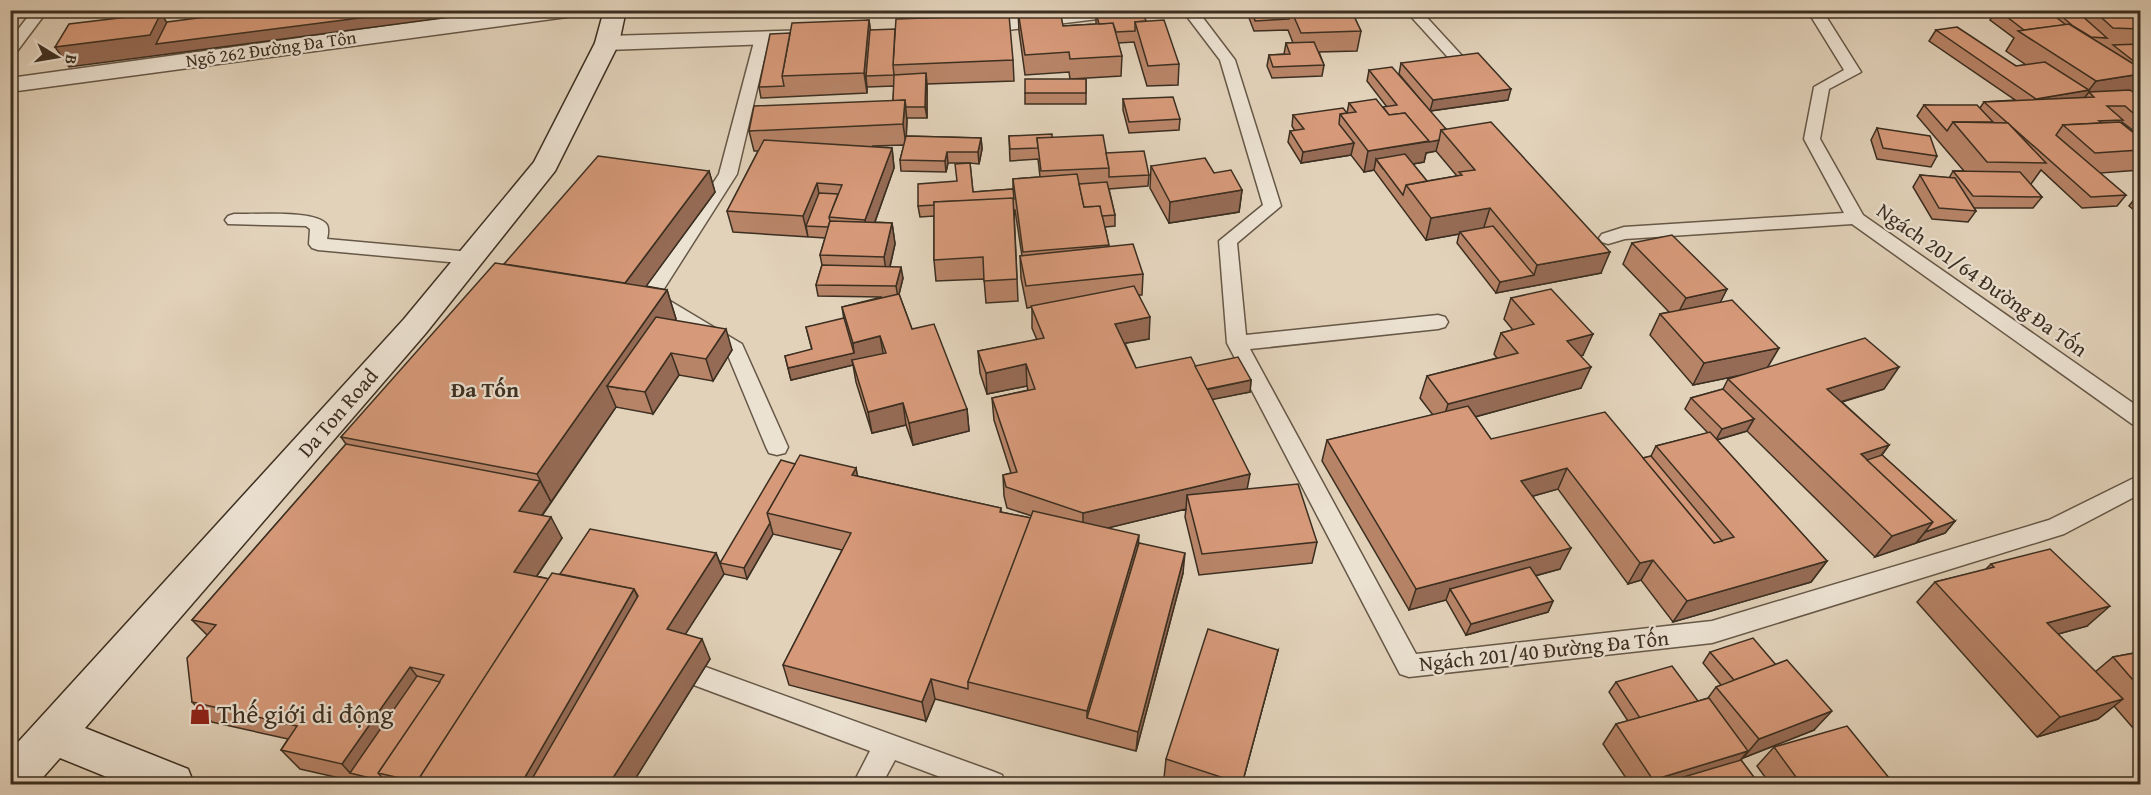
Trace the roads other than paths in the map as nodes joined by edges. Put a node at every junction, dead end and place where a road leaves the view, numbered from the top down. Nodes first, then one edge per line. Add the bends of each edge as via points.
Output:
1 (41, 10) edge
2 (567, 10) edge
3 (615, 10) edge
4 (1114, 10) edge
5 (1189, 10) edge
6 (1412, 10) edge
7 (1814, 10) edge
8 (944, 30) edge
9 (840, 37) edge
10 (762, 38) junction
11 (607, 43) junction
12 (10, 51) edge
13 (1460, 62) edge
14 (12, 86) edge
15 (1856, 218) junction
16 (234, 220) dead end
17 (1608, 237) dead end
18 (471, 258) junction
19 (1438, 322) dead end
20 (1237, 343) junction
21 (2140, 418) edge
22 (777, 447) dead end
23 (2140, 484) edge
24 (700, 676) dead end
25 (53, 735) junction
26 (887, 748) junction
27 (10, 783) edge
28 (173, 784) edge
29 (867, 784) edge
30 (992, 784) edge

1 - 12 lane
2 - 14 street, Ngõ 262 Đường Đa Tôn
3 - 11 street, Da Ton Road
4 - 8 street
5 - 20 lane, Ngách 201/40 Đường Đa Tốn via 1227,60 1272,206 1228,242
6 - 13 lane
7 - 15 lane, Ngách 201/64 Đường Đa Tốn via 1853,72 1822,87 1812,139
9 - 10 street
10 - 11 street
10 - 22 lane via 728,174 649,297 735,349
11 - 18 street, Da Ton Road via 546,165
15 - 17 lane via 1624,232
15 - 21 lane, Ngách 201/64 Đường Đa Tốn
16 - 18 lane via 310,221 319,227 318,244
18 - 25 street, Da Ton Road
19 - 20 lane
20 - 23 lane, Ngách 201/40 Đường Đa Tốn via 1409,666 1712,632 2056,527
24 - 26 lane
25 - 27 street, Da Ton Road
25 - 28 street
26 - 29 lane
26 - 30 lane

